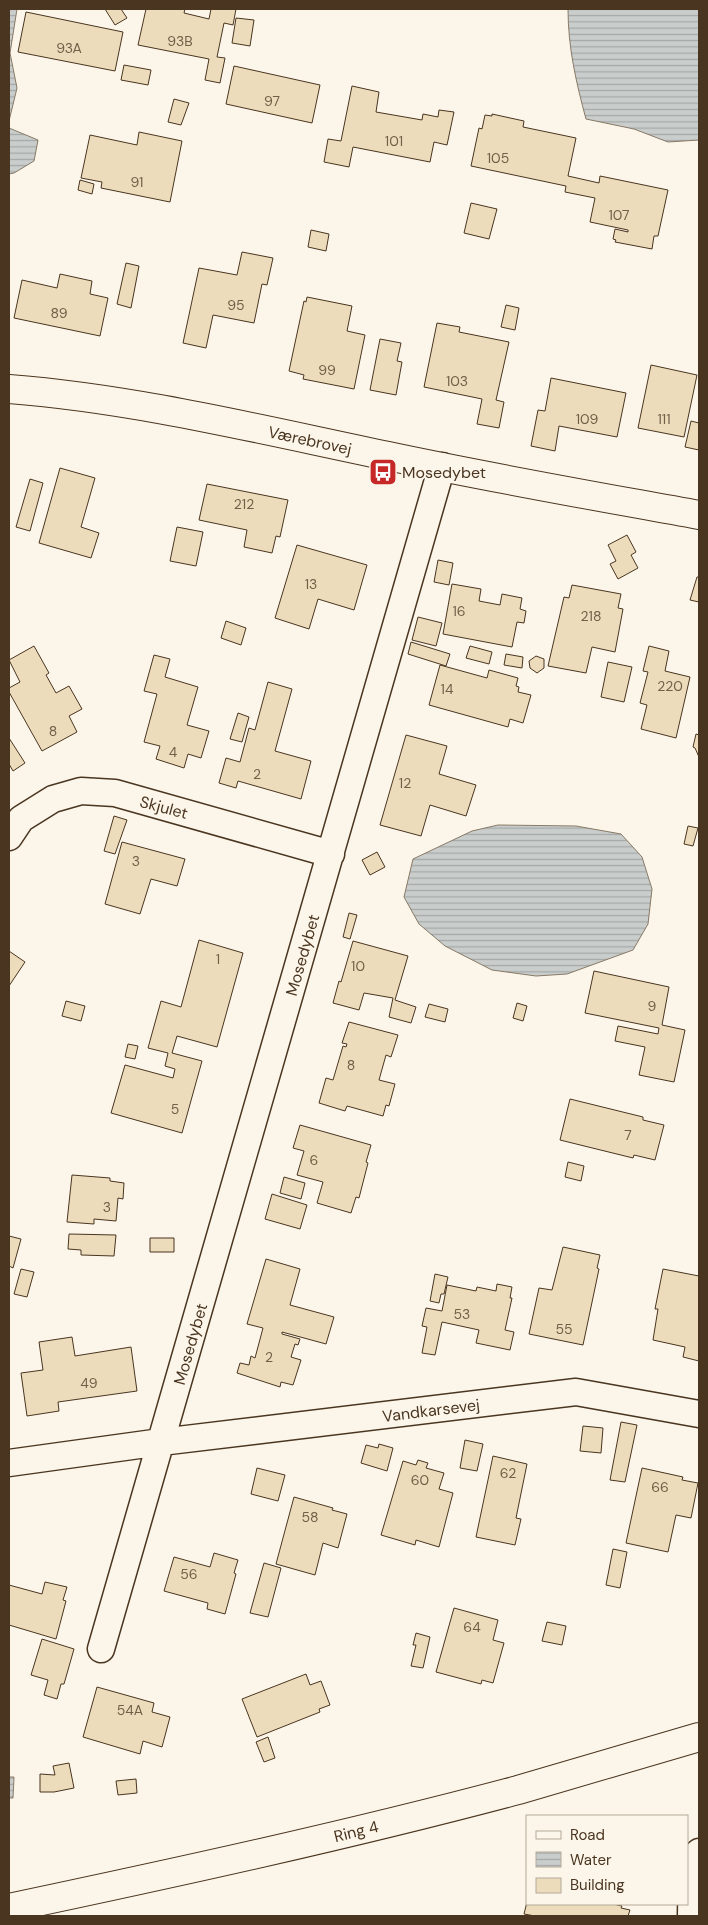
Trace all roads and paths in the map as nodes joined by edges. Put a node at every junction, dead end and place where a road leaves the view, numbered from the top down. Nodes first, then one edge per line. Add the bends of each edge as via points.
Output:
1 (9, 389) edge
2 (442, 466) junction
3 (699, 515) edge
4 (9, 837) edge
5 (331, 854) junction
6 (699, 1414) edge
7 (161, 1442) junction
8 (9, 1463) edge
9 (102, 1649) dead end
10 (699, 1736) edge
11 (699, 1852) edge
12 (9, 1908) edge
13 (690, 1916) edge

1 - 2 main road, Værebrovej via 144,406
2 - 3 main road, Værebrovej
2 - 5 street, Mosedybet
4 - 5 street, Skjulet via 21,819 53,799 81,791 115,793
5 - 7 street, Mosedybet
6 - 7 street, Vandkarsevej via 576,1392
7 - 8 street, Vandkarsevej
7 - 9 street
10 - 12 main road, Ring 4 via 519,1789 370,1828
11 - 13 street via 692,1860

